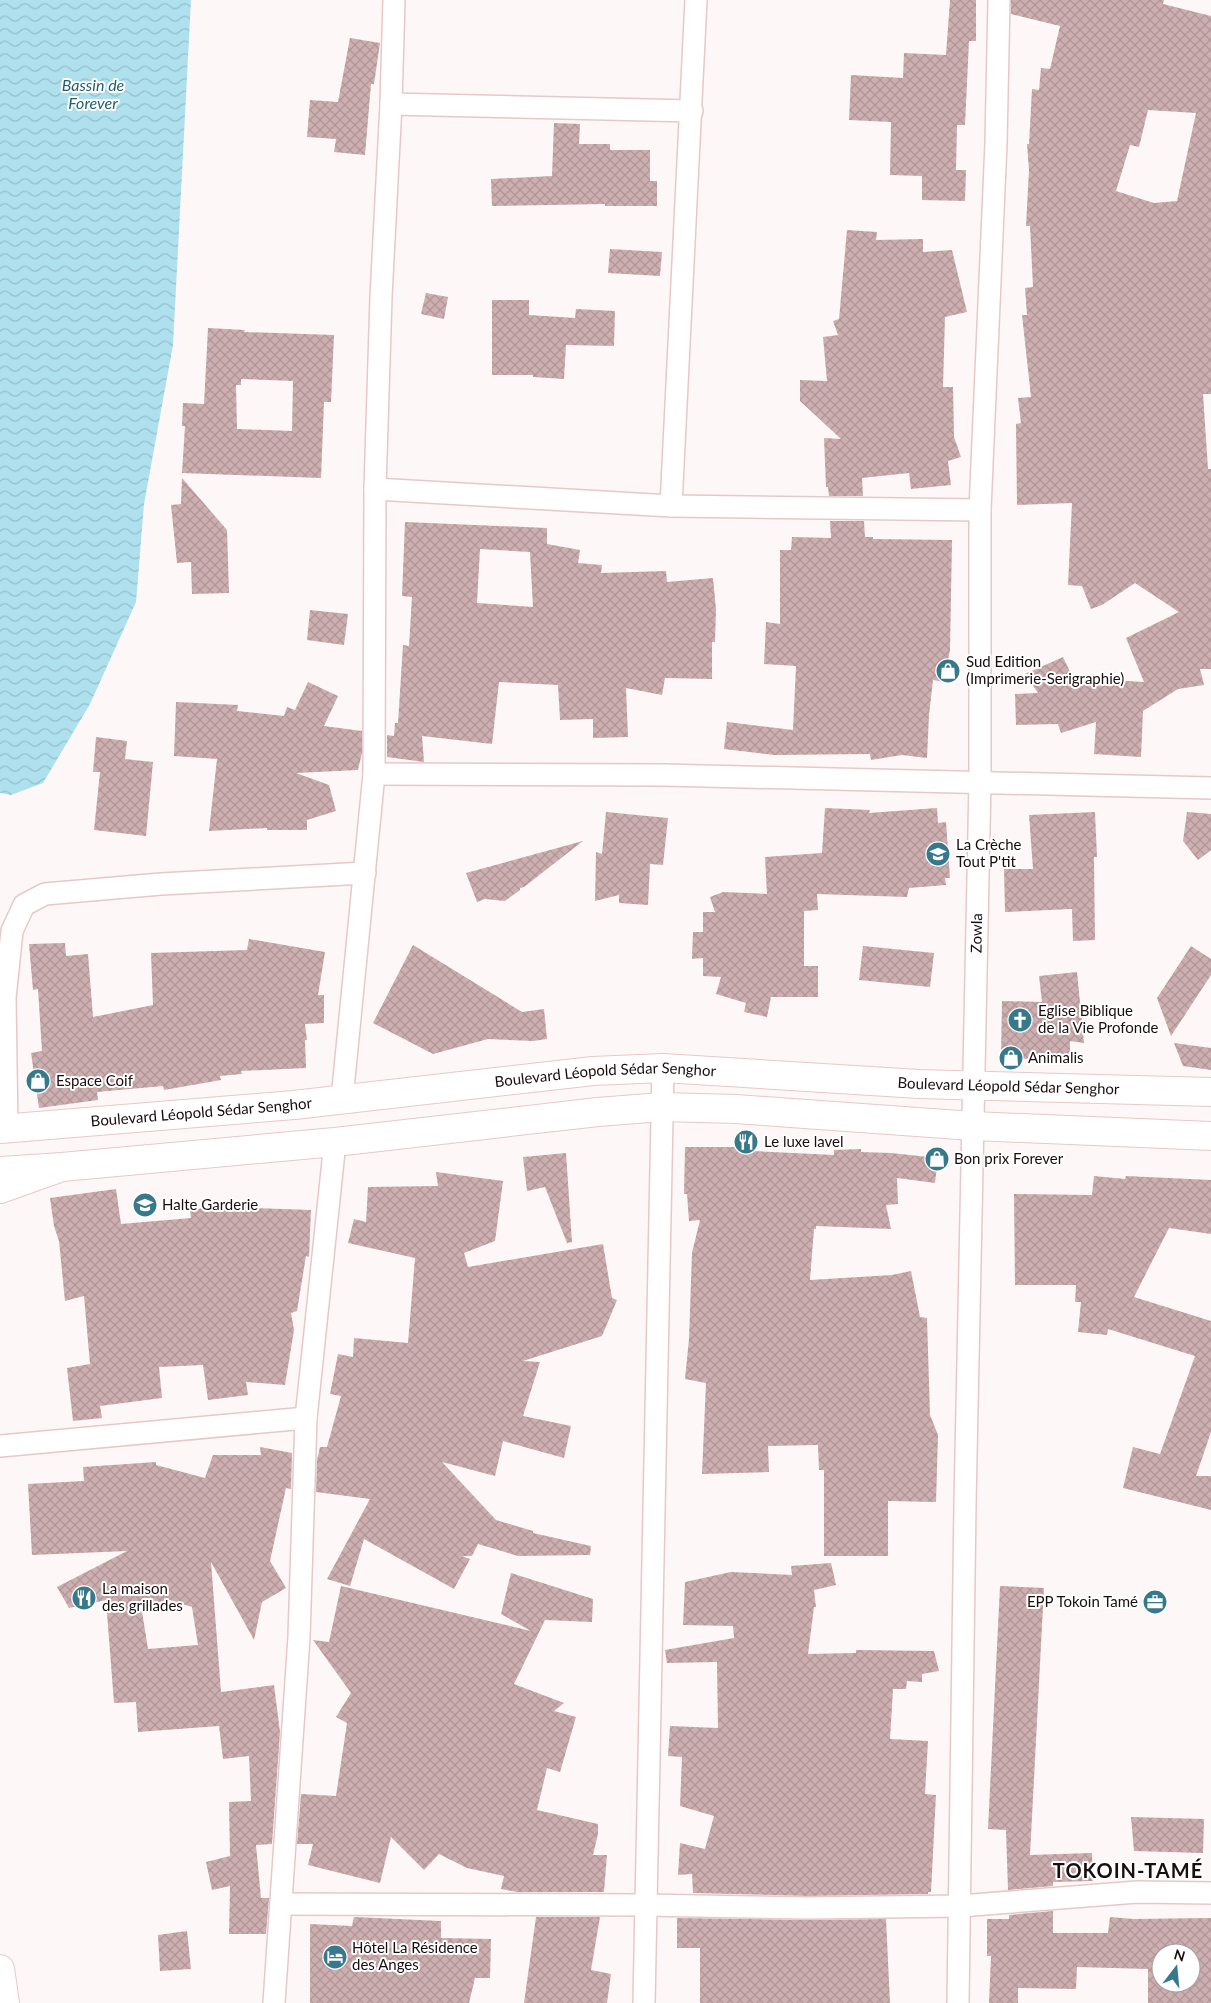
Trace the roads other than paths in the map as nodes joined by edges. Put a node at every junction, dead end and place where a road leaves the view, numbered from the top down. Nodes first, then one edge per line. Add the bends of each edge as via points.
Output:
1 (394, 0) edge
2 (696, 0) edge
3 (999, 0) edge
4 (391, 104) junction
5 (692, 111) junction
6 (375, 489) junction
7 (671, 506) junction
8 (980, 510) junction
9 (374, 774) junction
10 (980, 781) junction
11 (1211, 788) edge
12 (365, 873) junction
13 (663, 1068) junction
14 (974, 1086) junction
15 (1211, 1092) edge
16 (342, 1099) junction
17 (662, 1107) junction
18 (972, 1126) junction
19 (3, 1129) edge
20 (1211, 1136) edge
21 (334, 1142) junction
22 (62, 1167) junction
23 (10, 1170) edge
24 (0, 1189) edge
25 (306, 1418) junction
26 (0, 1446) edge
27 (1211, 1893) edge
28 (281, 1904) junction
29 (645, 1904) junction
30 (960, 1906) junction
31 (0, 1969) edge
32 (5, 2003) edge
33 (274, 2003) edge
34 (644, 2003) edge
35 (958, 2003) edge

1 - 4 street
2 - 5 street
3 - 8 street, Zowla
4 - 5 street
4 - 6 street
5 - 7 street
6 - 7 street
6 - 9 street
7 - 8 street
8 - 10 street, Zowla
9 - 10 street
9 - 12 street
10 - 11 street
10 - 14 street, Zowla
12 - 16 street
12 - 19 street via 45,894 24,905 12,931 5,998
13 - 14 main road, Boulevard Léopold Sédar Senghor
13 - 16 main road, Boulevard Léopold Sédar Senghor via 593,1071
13 - 17 street
14 - 15 main road, Boulevard Léopold Sédar Senghor
14 - 18 street, Zowla
16 - 19 main road, Boulevard Léopold Sédar Senghor
17 - 18 main road via 736,1109
17 - 21 main road
17 - 29 street
18 - 20 main road
18 - 30 street, Zowla
21 - 22 main road
21 - 25 street
22 - 23 main road
22 - 24 main road
25 - 26 street
25 - 28 street via 299,1637
27 - 30 street via 1137,1892
28 - 29 street
28 - 33 street
29 - 30 street via 808,1908
29 - 34 street
30 - 35 street, Zowla
31 - 32 main road

